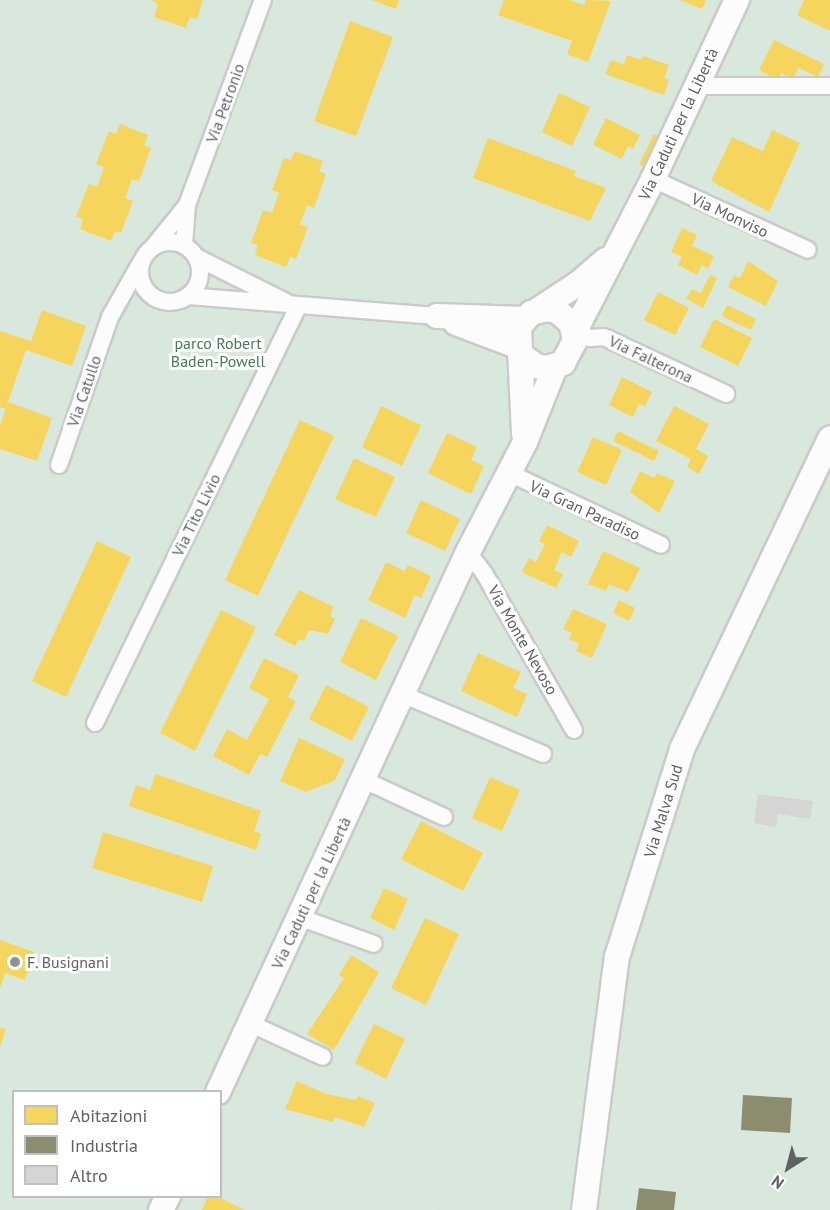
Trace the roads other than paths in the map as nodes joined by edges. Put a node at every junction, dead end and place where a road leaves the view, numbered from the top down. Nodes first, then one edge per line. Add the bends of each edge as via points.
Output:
1 (263, 0) edge
2 (737, 0) edge
3 (696, 86) junction
4 (830, 86) edge
5 (653, 179) junction
6 (187, 205) junction
7 (153, 246) junction
8 (618, 248) junction
9 (808, 250) dead end
10 (190, 251) junction
11 (140, 264) junction
12 (152, 296) junction
13 (188, 296) junction
14 (298, 308) junction
15 (531, 315) junction
16 (110, 316) junction
17 (437, 316) junction
18 (575, 331) junction
19 (519, 350) junction
20 (555, 366) junction
21 (726, 394) dead end
22 (830, 439) edge
23 (525, 442) junction
24 (58, 465) dead end
25 (509, 473) junction
26 (661, 545) dead end
27 (468, 552) junction
28 (404, 695) junction
29 (95, 723) dead end
30 (574, 730) dead end
31 (543, 754) dead end
32 (364, 780) junction
33 (444, 817) dead end
34 (301, 918) junction
35 (374, 944) dead end
36 (249, 1023) junction
37 (323, 1057) dead end
38 (219, 1090) edge
39 (584, 1210) edge

1 - 6 street, Via Petronio
2 - 3 street, Via Caduti per la Libertà
3 - 4 street
3 - 5 street, Via Caduti per la Libertà
5 - 8 street, Via Caduti per la Libertà
5 - 9 street, Via Monviso
6 - 7 street, Via Petronio
6 - 10 street, Via Petronio
7 - 10 street via 168,241
7 - 11 street, Via Catullo
8 - 15 street via 579,283
8 - 18 street, Via Caduti per la Libertà
10 - 13 street via 200,273
10 - 14 street
11 - 12 street via 141,282
11 - 16 street, Via Catullo
12 - 13 street via 170,302
12 - 16 street via 132,299
13 - 14 street
14 - 17 street
14 - 29 street, Via Tito Livio
15 - 17 street
15 - 18 street via 556,311
15 - 19 street via 519,327
16 - 24 street, Via Catullo
17 - 19 street
18 - 20 street via 570,356
18 - 21 street, Via Falterona via 590,338 604,337
19 - 20 street via 536,366
19 - 23 street
20 - 23 street, Via Caduti per la Libertà
22 - 39 street, Via Malva Sud via 682,749 617,957
23 - 25 street, Via Caduti per la Libertà
25 - 26 street, Via Gran Paradiso
25 - 27 street, Via Caduti per la Libertà
27 - 28 street, Via Caduti per la Libertà
27 - 30 street, Via Monte Nevoso via 484,573
28 - 31 street
28 - 32 street, Via Caduti per la Libertà
32 - 33 street
32 - 34 street, Via Caduti per la Libertà
34 - 35 street
34 - 36 street, Via Caduti per la Libertà
36 - 37 street
36 - 38 street, Via Caduti per la Libertà

